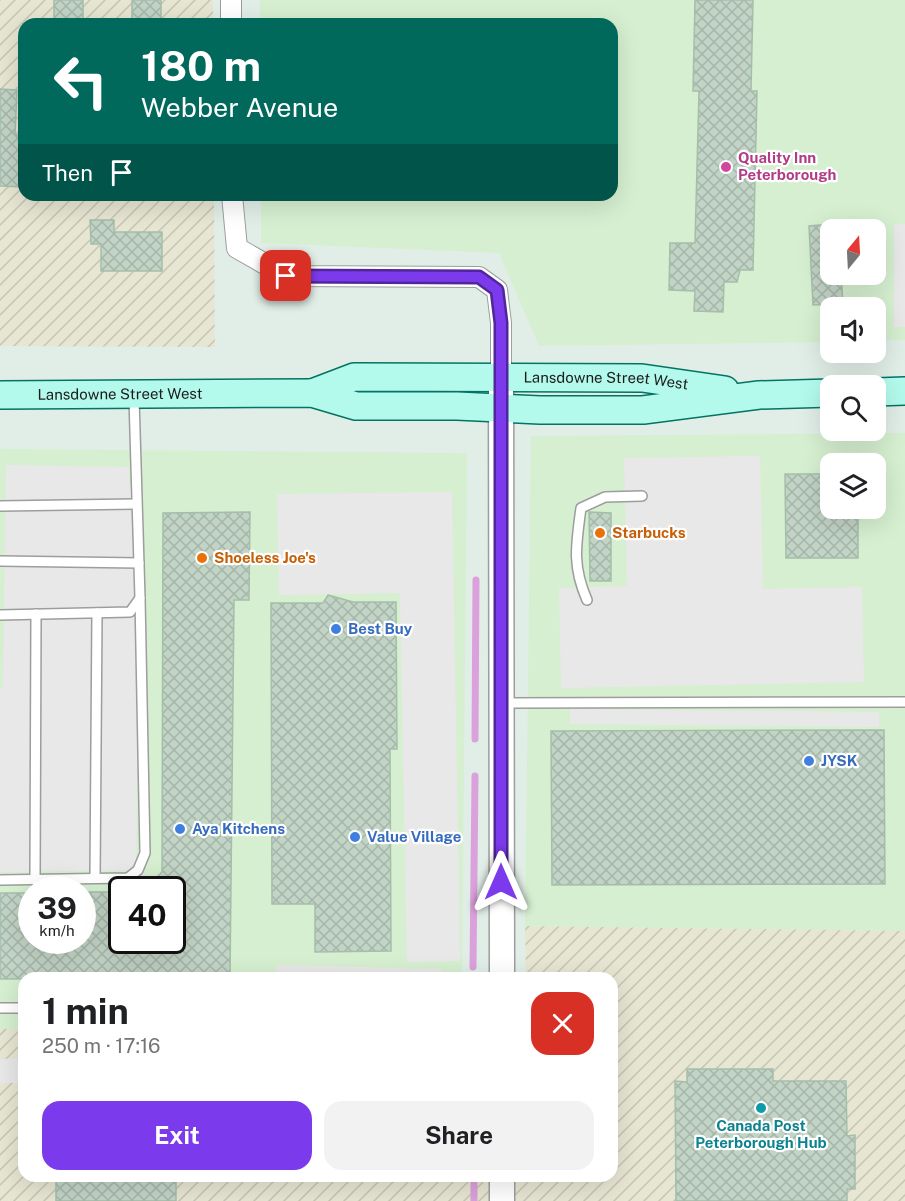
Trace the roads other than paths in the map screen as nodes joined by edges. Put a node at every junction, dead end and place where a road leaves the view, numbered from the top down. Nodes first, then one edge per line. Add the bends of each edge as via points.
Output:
1 (231, 0) edge
2 (231, 18) edge
3 (233, 201) edge
4 (501, 377) junction
5 (905, 391) edge
6 (886, 392) edge
7 (312, 393) junction
8 (820, 393) edge
9 (0, 395) edge
10 (134, 395) junction
11 (759, 395) junction
12 (502, 408) junction
13 (642, 496) dead end
14 (136, 504) junction
15 (0, 506) edge
16 (0, 561) edge
17 (139, 563) junction
18 (140, 598) junction
19 (587, 600) dead end
20 (97, 613) junction
21 (36, 614) junction
22 (0, 615) edge
23 (501, 702) junction
24 (905, 702) edge
25 (35, 876) edge
26 (95, 876) edge
27 (96, 878) edge
28 (0, 880) edge
29 (18, 880) edge
30 (502, 972) edge
31 (0, 1008) edge
32 (18, 1008) edge
33 (502, 1182) edge
34 (502, 1201) edge

1 - 2 street
3 - 4 street via 237,248 286,276 479,277 497,290
4 - 7 main road, Lansdowne Street West via 354,376
4 - 11 main road, Lansdowne Street West via 642,378
4 - 12 street
5 - 6 main road
7 - 10 main road, Lansdowne Street West
7 - 12 main road, Lansdowne Street West via 356,406
8 - 11 main road, Lansdowne Street West
9 - 10 main road, Lansdowne Street West
10 - 14 lane
11 - 12 main road, Lansdowne Street West via 643,410
12 - 23 street
13 - 19 lane via 604,497 581,508 576,541 577,579
14 - 15 lane
14 - 17 lane
16 - 17 lane
17 - 18 lane
18 - 20 lane via 130,612
18 - 27 lane via 145,853 138,870 128,878
20 - 21 lane
20 - 26 lane
21 - 22 lane
21 - 25 lane
23 - 24 lane
23 - 30 street
28 - 29 lane
31 - 32 lane
33 - 34 street

